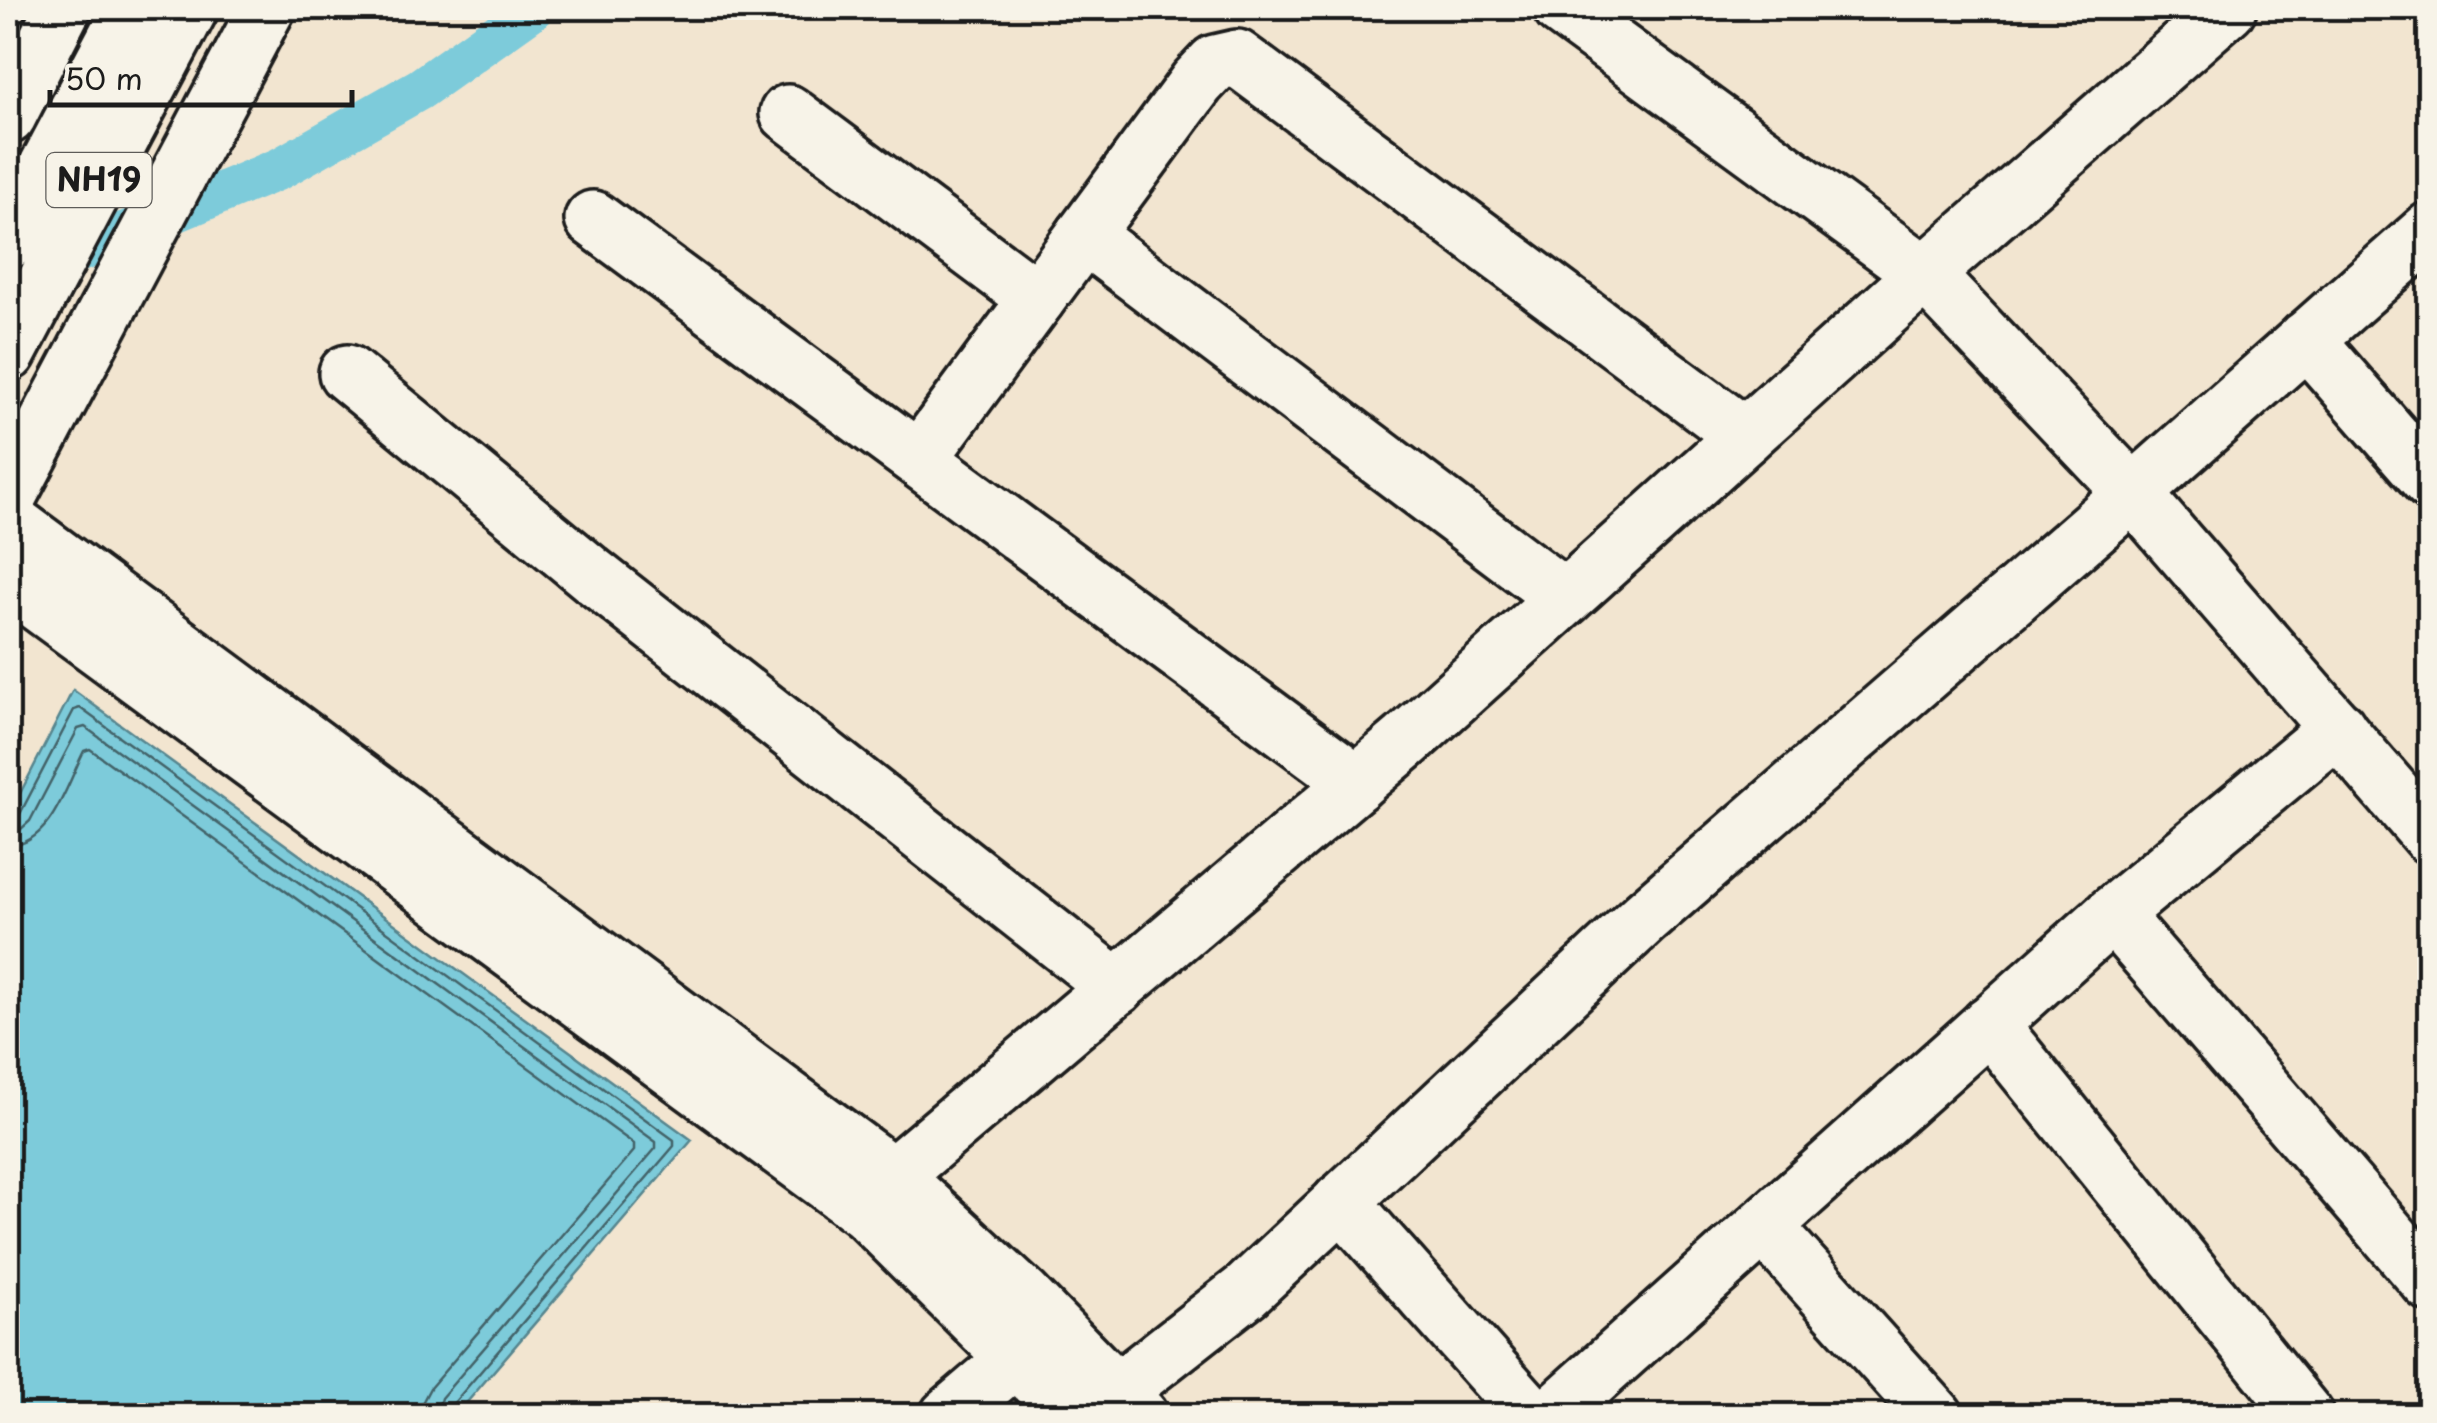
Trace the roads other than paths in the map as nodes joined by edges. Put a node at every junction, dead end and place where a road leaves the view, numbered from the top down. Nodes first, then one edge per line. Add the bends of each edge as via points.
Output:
1 (131, 8) edge
2 (190, 8) edge
3 (267, 8) edge
4 (1561, 8) edge
5 (2228, 8) edge
6 (39, 35) edge
7 (788, 113) dead end
8 (8, 116) edge
9 (594, 219) dead end
10 (2430, 230) edge
11 (1084, 235) junction
12 (8, 241) edge
13 (1925, 274) junction
14 (1036, 299) junction
15 (2306, 339) junction
16 (8, 353) edge
17 (347, 373) dead end
18 (1745, 436) junction
19 (919, 458) junction
20 (2430, 481) edge
21 (2133, 494) junction
22 (8, 497) edge
23 (8, 520) edge
24 (8, 582) edge
25 (1565, 598) junction
26 (242, 724) junction
27 (2338, 728) junction
28 (1357, 783) junction
29 (2430, 836) edge
30 (2112, 914) junction
31 (1116, 986) junction
32 (1990, 1024) junction
33 (879, 1194) junction
34 (1341, 1202) junction
35 (1764, 1226) junction
36 (2430, 1283) edge
37 (1015, 1359) junction
38 (1104, 1409) edge
39 (948, 1416) edge
40 (1532, 1416) edge
41 (1552, 1416) edge
42 (1935, 1416) edge
43 (2306, 1416) edge

1 - 12 main road, NH19
2 - 16 main road, NH19
3 - 22 main road
4 - 13 main road
5 - 13 main road
6 - 8 main road
7 - 14 main road
9 - 19 main road
10 - 15 main road
11 - 14 main road
11 - 18 main road via 1198,82 1216,63 1238,58
11 - 25 main road
13 - 18 main road
13 - 21 main road
14 - 19 main road
15 - 20 main road
15 - 21 main road
17 - 31 main road via 592,575
18 - 25 main road
19 - 28 main road
21 - 27 main road
21 - 34 main road via 1645,917
23 - 26 main road
24 - 26 main road
25 - 28 main road
26 - 33 main road
27 - 29 main road
27 - 30 main road
28 - 31 main road
30 - 32 main road
30 - 36 main road
31 - 33 main road
32 - 35 main road
32 - 43 main road
33 - 37 main road
33 - 38 main road via 1023,1296
34 - 38 main road
34 - 40 main road
35 - 41 main road
35 - 42 main road
37 - 38 main road
37 - 39 main road

